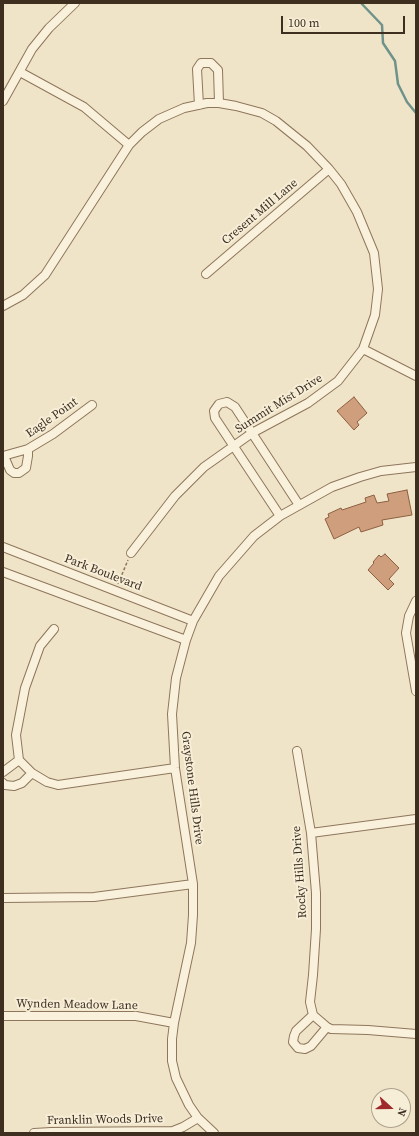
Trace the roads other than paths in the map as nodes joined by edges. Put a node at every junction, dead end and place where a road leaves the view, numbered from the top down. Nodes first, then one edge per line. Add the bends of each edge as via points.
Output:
1 (75, 3) edge
2 (20, 72) junction
3 (3, 102) edge
4 (219, 104) junction
5 (199, 105) junction
6 (129, 145) junction
7 (329, 169) junction
8 (206, 274) dead end
9 (3, 306) edge
10 (363, 349) junction
11 (416, 376) edge
12 (92, 404) dead end
13 (252, 433) junction
14 (234, 447) junction
15 (28, 449) junction
16 (3, 456) edge
17 (416, 467) edge
18 (299, 505) junction
19 (280, 516) junction
20 (3, 546) edge
21 (131, 553) road end
22 (3, 572) edge
23 (416, 601) edge
24 (193, 621) junction
25 (54, 629) dead end
26 (186, 640) junction
27 (416, 691) edge
28 (297, 751) dead end
29 (19, 760) junction
30 (175, 768) junction
31 (3, 772) edge
32 (32, 773) junction
33 (3, 783) edge
34 (416, 819) edge
35 (311, 833) junction
36 (193, 884) junction
37 (3, 898) edge
38 (313, 1015) junction
39 (3, 1016) edge
40 (174, 1023) junction
41 (327, 1028) junction
42 (416, 1034) edge
43 (198, 1118) junction
44 (34, 1133) edge
45 (214, 1133) edge

1 - 2 street via 32,49
2 - 3 street
2 - 6 street via 84,107
4 - 5 street, Summit Mist Drive
4 - 5 street via 218,70 212,63 202,63 197,69
4 - 7 street, Summit Mist Drive via 262,113 276,121 307,146
5 - 6 street, Summit Mist Drive via 184,108 159,119
6 - 9 street, Summit Mist Drive via 45,275 23,295
7 - 8 street, Cresent Mill Lane
7 - 10 street, Summit Mist Drive via 357,212 374,253 378,295 375,315
10 - 11 street
10 - 13 street, Summit Mist Drive via 338,381 308,402
12 - 15 street, Eagle Point via 53,434
13 - 14 street, Summit Mist Drive
13 - 14 street via 235,407 228,402 219,404 214,411 215,418
13 - 18 street
14 - 19 street
14 - 21 street, Summit Mist Drive via 204,467 175,496
15 - 16 street, Eagle Point
15 - 16 street via 26,468 18,473 10,470
17 - 18 street, Graystone Hills Drive via 360,477 332,487
18 - 19 street, Graystone Hills Drive
19 - 24 street, Graystone Hills Drive via 254,536 219,576
20 - 24 street, Park Boulevard
22 - 26 street
23 - 27 street via 409,616 406,633
24 - 26 street, Graystone Hills Drive
25 - 29 street via 40,646 25,688 16,735
26 - 30 street, Graystone Hills Drive via 176,678 172,714
28 - 35 street, Rocky Hills Drive
29 - 31 street
29 - 32 street
30 - 32 street via 58,785 46,782
30 - 36 street, Graystone Hills Drive
32 - 33 street via 22,783 14,786
34 - 35 street
35 - 38 street, Rocky Hills Drive via 316,893 310,1002
36 - 37 street via 94,897
36 - 40 street, Graystone Hills Drive via 191,943
38 - 41 street
38 - 41 street via 296,1030 293,1042 298,1048 305,1049 311,1046
39 - 40 street, Wynden Meadow Lane via 136,1016
40 - 43 street, Graystone Hills Drive via 172,1061 176,1078 188,1105
41 - 42 street
43 - 44 street, Franklin Woods Drive via 173,1131
43 - 45 street, Graystone Hills Drive

